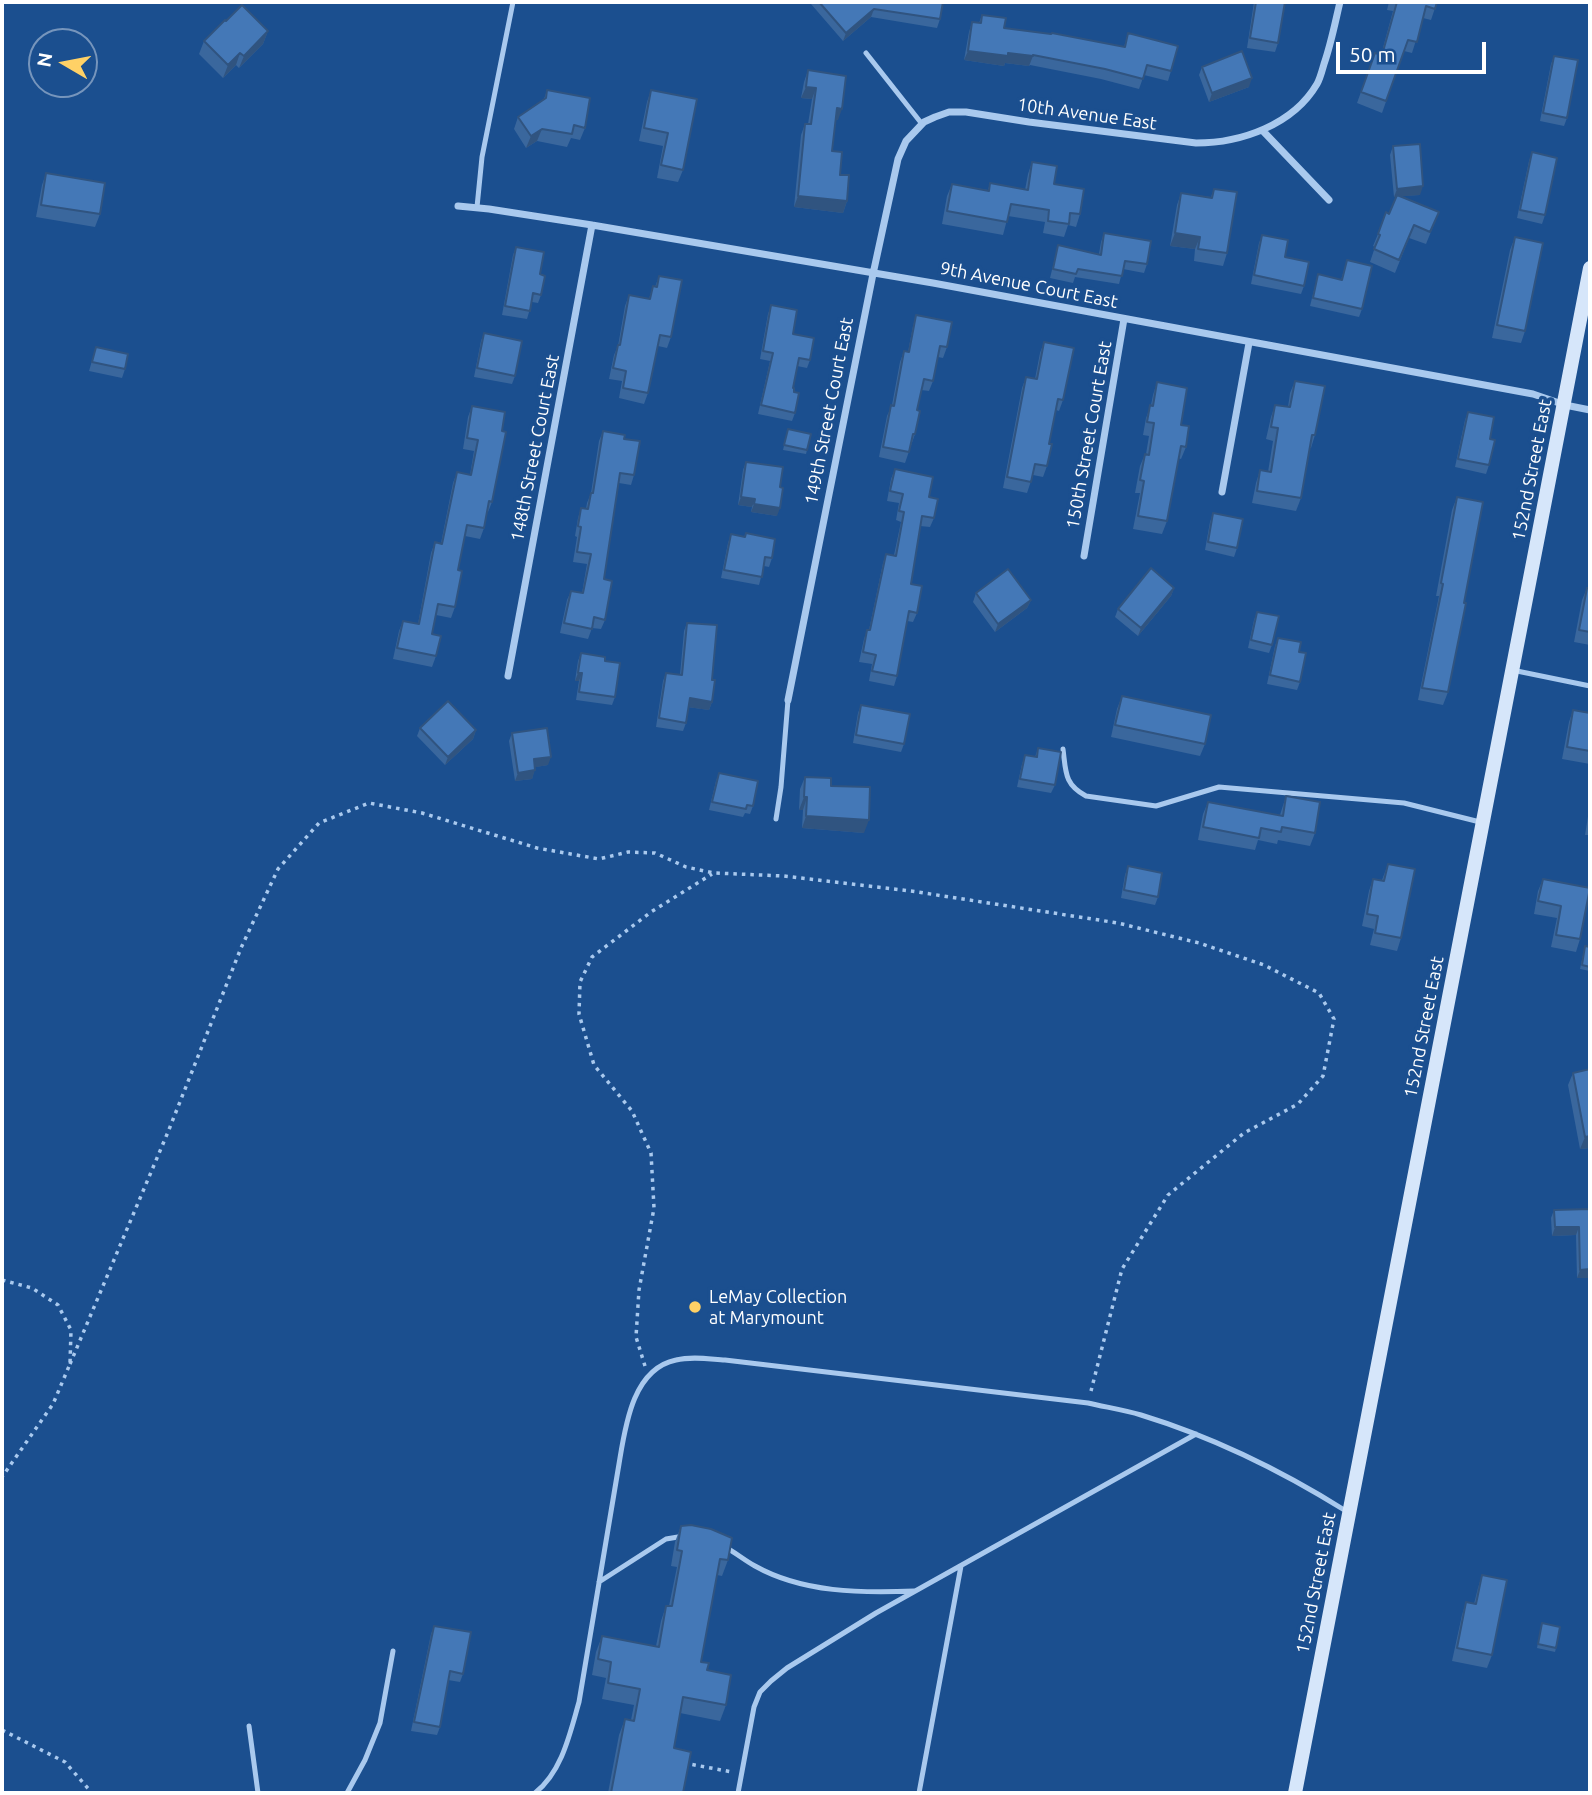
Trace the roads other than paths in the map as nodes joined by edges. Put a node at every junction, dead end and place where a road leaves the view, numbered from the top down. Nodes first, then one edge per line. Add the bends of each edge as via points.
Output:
1 (513, 2) edge
2 (1340, 2) edge
3 (866, 53) dead end
4 (922, 124) junction
5 (1262, 130) junction
6 (913, 132) joint
7 (1329, 200) dead end
8 (458, 206) dead end
9 (477, 207) junction
10 (592, 225) junction
11 (1590, 268) edge
12 (873, 274) junction
13 (1124, 319) junction
14 (1249, 343) junction
15 (1565, 405) junction
16 (1590, 410) edge
17 (1222, 492) dead end
18 (1084, 556) dead end
19 (1512, 670) junction
20 (508, 676) dead end
21 (1590, 686) edge
22 (788, 700) joint
23 (1063, 749) dead end
24 (776, 819) dead end
25 (1483, 822) junction
26 (1196, 1434) junction
27 (1349, 1512) junction
28 (696, 1537) edge
29 (718, 1544) edge
30 (961, 1566) junction
31 (599, 1582) junction
32 (917, 1590) junction
33 (393, 1651) dead end
34 (249, 1726) dead end
35 (258, 1793) edge
36 (347, 1793) edge
37 (535, 1793) edge
38 (738, 1793) edge
39 (919, 1793) edge
40 (1295, 1793) edge

1 - 9 lane via 482,157
2 - 5 street, 10th Avenue East via 1318,83 1295,110
3 - 4 lane
4 - 5 street, 10th Avenue East via 949,112 966,112 1196,143
4 - 6 street, 10th Avenue East
5 - 7 street
6 - 12 street, 149th Street Court East via 898,159
8 - 9 street, 9th Avenue Court East
9 - 10 street, 9th Avenue Court East
10 - 12 street, 9th Avenue Court East
10 - 20 street, 148th Street Court East
11 - 15 main road, 152nd Street East
12 - 13 street, 9th Avenue Court East
12 - 22 street, 149th Street Court East
13 - 14 street, 9th Avenue Court East
13 - 18 street, 150th Street Court East
14 - 15 street, 9th Avenue Court East via 1533,394
14 - 17 street
15 - 16 street, 9th Avenue Court East
15 - 19 main road, 152nd Street East
19 - 21 lane
19 - 25 main road, 152nd Street East
22 - 24 lane
23 - 25 lane via 1068,783 1086,796 1156,806 1219,787 1404,803
25 - 27 main road, 152nd Street East
26 - 27 lane
26 - 30 lane
26 - 31 lane via 1088,1403 693,1358 676,1360 660,1365 634,1397
27 - 40 main road, 152nd Street East
28 - 31 lane via 666,1539
29 - 32 lane via 754,1566 824,1588
30 - 32 lane
30 - 39 lane
31 - 37 lane via 569,1740 553,1774
32 - 38 lane via 787,1668 760,1692
33 - 36 lane via 380,1723
34 - 35 lane

